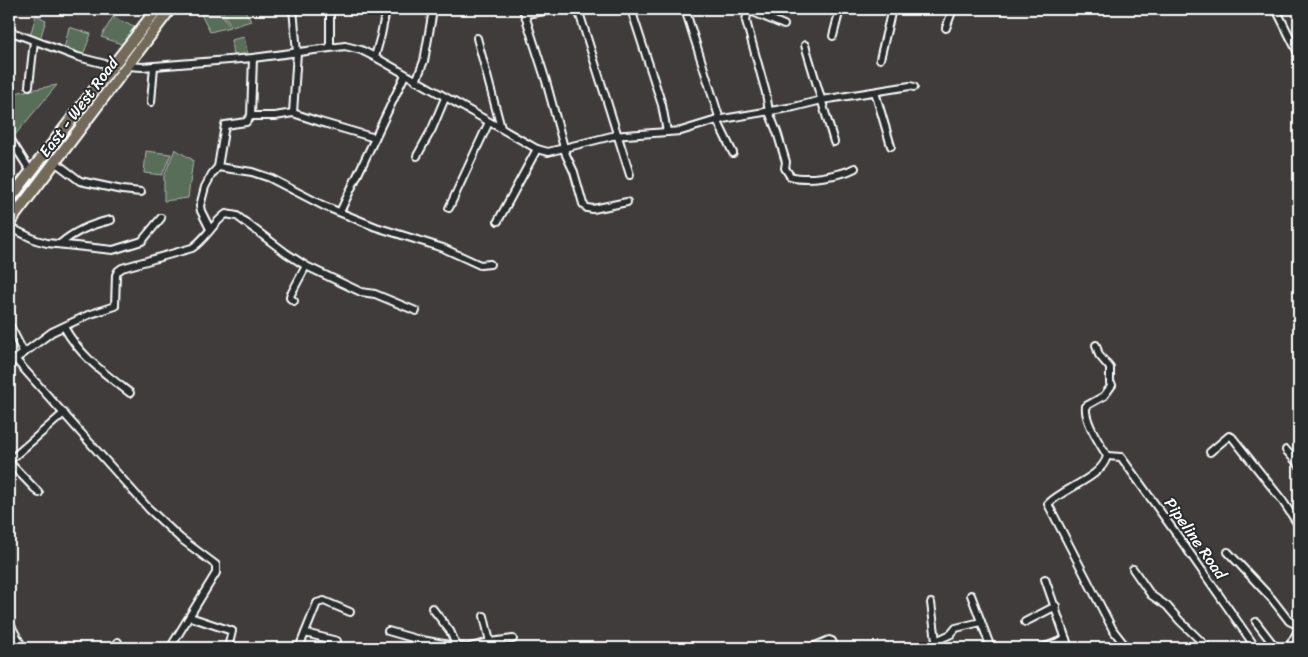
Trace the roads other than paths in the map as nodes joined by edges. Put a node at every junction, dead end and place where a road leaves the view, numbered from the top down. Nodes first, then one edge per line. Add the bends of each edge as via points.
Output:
1 (157, 9) edge
2 (170, 9) edge
3 (293, 9) edge
4 (330, 9) edge
5 (559, 9) edge
6 (578, 9) edge
7 (631, 9) edge
8 (685, 9) edge
9 (840, 9) edge
10 (892, 9) edge
11 (953, 9) edge
12 (1276, 9) edge
13 (748, 10) edge
14 (524, 11) edge
15 (385, 14) dead end
16 (432, 16) dead end
17 (784, 25) dead end
18 (946, 28) dead end
19 (9, 31) edge
20 (833, 36) dead end
21 (477, 38) dead end
22 (34, 41) junction
23 (804, 44) dead end
24 (330, 47) junction
25 (297, 52) junction
26 (1299, 55) edge
27 (375, 56) junction
28 (253, 58) junction
29 (880, 59) dead end
30 (113, 66) junction
31 (128, 66) junction
32 (154, 66) junction
33 (405, 75) junction
34 (416, 81) junction
35 (29, 86) dead end
36 (914, 87) dead end
37 (875, 92) junction
38 (445, 98) junction
39 (822, 100) junction
40 (151, 102) dead end
41 (769, 112) junction
42 (293, 113) junction
43 (251, 116) junction
44 (719, 120) junction
45 (489, 122) junction
46 (501, 128) junction
47 (668, 132) junction
48 (618, 136) junction
49 (9, 137) edge
50 (375, 138) junction
51 (834, 142) dead end
52 (892, 146) dead end
53 (564, 148) junction
54 (537, 149) junction
55 (733, 153) dead end
56 (417, 156) dead end
57 (56, 162) junction
58 (218, 167) junction
59 (855, 168) dead end
60 (30, 172) junction
61 (630, 175) dead end
62 (141, 192) dead end
63 (9, 200) edge
64 (627, 202) dead end
65 (449, 208) dead end
66 (340, 212) junction
67 (161, 218) dead end
68 (111, 220) dead end
69 (498, 221) dead end
70 (9, 223) edge
71 (9, 227) edge
72 (210, 229) junction
73 (60, 244) junction
74 (490, 264) dead end
75 (306, 266) junction
76 (294, 302) dead end
77 (416, 311) dead end
78 (9, 324) edge
79 (64, 327) junction
80 (1096, 345) dead end
81 (24, 353) junction
82 (15, 359) junction
83 (9, 364) edge
84 (130, 393) dead end
85 (64, 413) junction
86 (1286, 450) dead end
87 (1210, 452) dead end
88 (1106, 456) junction
89 (9, 462) edge
90 (1299, 465) edge
91 (39, 493) dead end
92 (1299, 526) edge
93 (1228, 552) dead end
94 (1132, 569) dead end
95 (1045, 579) dead end
96 (971, 595) dead end
97 (931, 603) dead end
98 (1056, 606) junction
99 (432, 608) dead end
100 (350, 612) dead end
101 (484, 616) dead end
102 (190, 618) junction
103 (9, 622) edge
104 (981, 622) junction
105 (1025, 622) dead end
106 (1256, 622) dead end
107 (1299, 628) edge
108 (388, 631) dead end
109 (305, 633) junction
110 (514, 638) dead end
111 (416, 639) junction
112 (1066, 639) junction
113 (337, 640) dead end
114 (490, 642) junction
115 (937, 645) edge
116 (457, 647) junction
117 (24, 648) edge
118 (170, 648) edge
119 (228, 648) edge
120 (299, 648) edge
121 (411, 648) edge
122 (466, 648) edge
123 (810, 648) edge
124 (835, 648) edge
125 (991, 648) edge
126 (1042, 648) edge
127 (1069, 648) edge
128 (1127, 648) edge
129 (1208, 648) edge
130 (1256, 648) edge
131 (1276, 648) edge
132 (1288, 648) edge

1 - 30 main road, East - West Road
2 - 31 main road, East - West Road
3 - 25 street
4 - 24 street
5 - 14 street
6 - 48 street
7 - 47 street
8 - 44 street
9 - 20 street
10 - 29 street
11 - 18 street
12 - 26 street
13 - 17 street
13 - 41 street via 746,21
14 - 53 street
15 - 27 street
16 - 34 street via 424,61
19 - 22 street
21 - 46 street
22 - 30 street
22 - 35 street
23 - 39 street
24 - 25 street
24 - 27 street via 345,46
25 - 28 street
25 - 42 street
27 - 33 street
28 - 32 street
28 - 43 street
30 - 60 main road, East - West Road
31 - 32 street
31 - 57 main road, East - West Road
32 - 40 street
33 - 34 street
33 - 50 street
34 - 38 street
36 - 37 street
37 - 39 street
37 - 52 street
38 - 45 street
38 - 56 street
39 - 41 street
39 - 51 street
41 - 44 street
41 - 59 street via 790,176 798,179 845,173
42 - 43 street
42 - 50 street
43 - 58 street via 246,122 225,125
44 - 47 street
44 - 55 street
45 - 46 street
45 - 65 street
46 - 54 street
47 - 48 street
48 - 53 street
48 - 61 street
49 - 60 street
50 - 66 street
53 - 54 street via 548,152
53 - 64 street via 587,208
54 - 69 street
57 - 62 street via 80,181
57 - 70 main road, East - West Road
58 - 66 street via 270,178
58 - 72 street via 208,180 200,206
60 - 63 main road, East - West Road
66 - 74 street via 443,248 480,265
67 - 73 street via 142,241 114,250
68 - 73 street via 84,228
71 - 73 street via 36,240
72 - 75 street via 226,214 237,216
72 - 79 street via 192,248 122,268 116,275 116,306
75 - 76 street via 290,296
75 - 77 street via 361,292 375,294
78 - 81 street
79 - 81 street
79 - 84 street via 83,355
80 - 88 street via 1099,355 1110,368 1112,385 1104,396 1086,406 1085,412
81 - 82 street
82 - 83 street
82 - 85 street
85 - 89 street
85 - 102 street via 149,509 216,565 216,573
86 - 90 street
87 - 92 street via 1229,436 1232,437
88 - 128 street via 1104,464 1096,472 1048,504 1113,630
88 - 130 street, Pipeline Road via 1121,457
89 - 91 street
93 - 107 street via 1289,621
94 - 129 street via 1151,595 1167,606
95 - 98 street
96 - 104 street
97 - 115 street
98 - 105 street
98 - 112 street
99 - 116 street via 450,631
100 - 109 street via 320,601 313,610
101 - 114 street
102 - 118 street
102 - 119 street via 232,631
103 - 117 street
104 - 115 street via 956,628
104 - 125 street
106 - 131 street
107 - 132 street
108 - 111 street
109 - 113 street
109 - 120 street
110 - 114 street
111 - 116 street
111 - 121 street
112 - 126 street
112 - 127 street
114 - 122 street
116 - 122 street
123 - 124 street via 829,640

